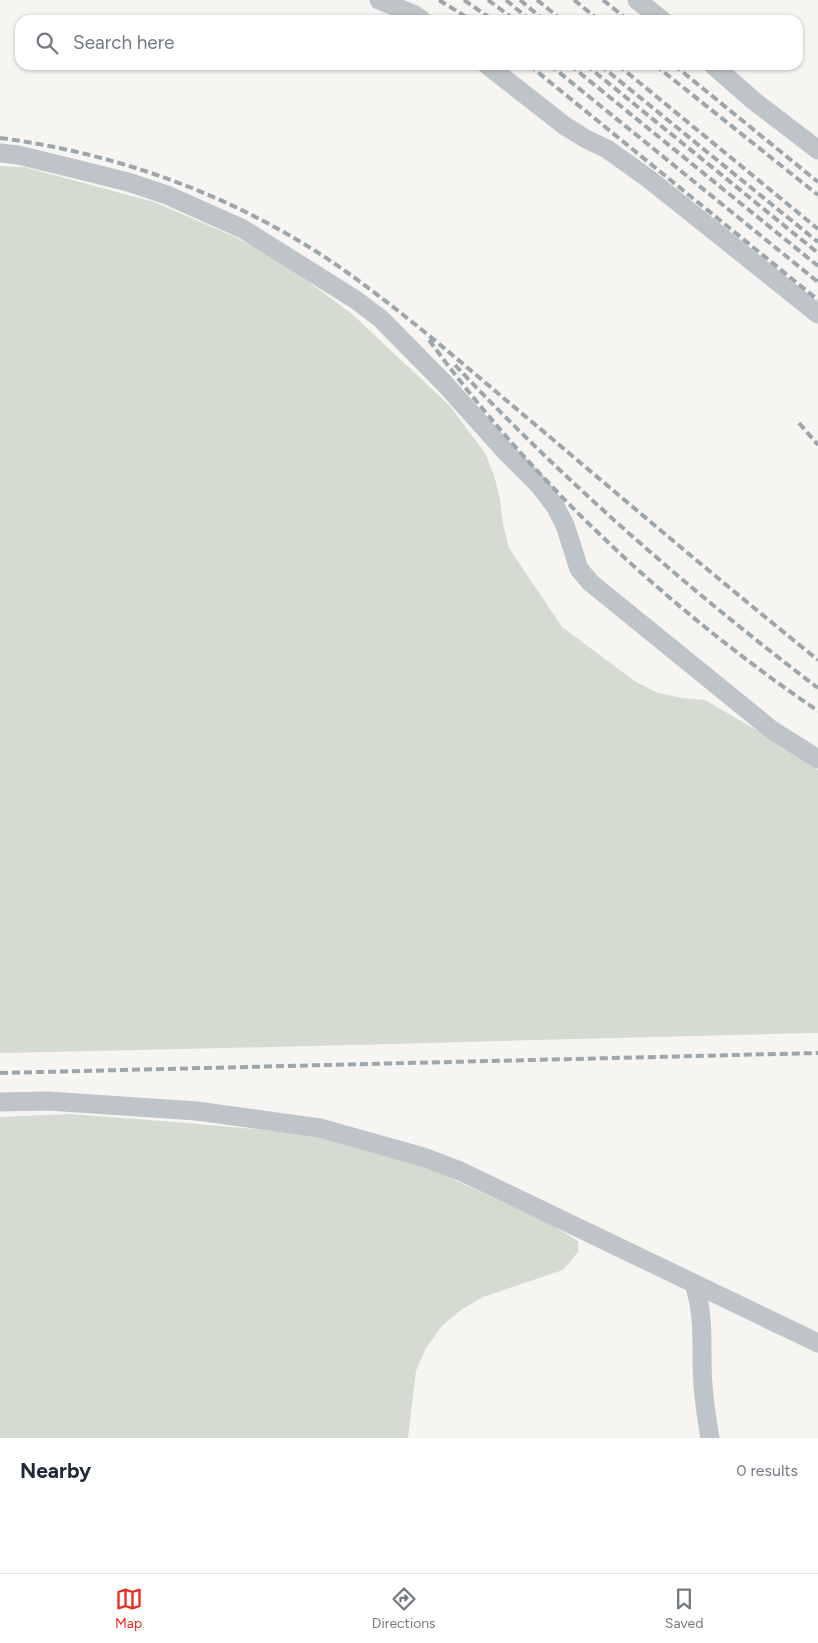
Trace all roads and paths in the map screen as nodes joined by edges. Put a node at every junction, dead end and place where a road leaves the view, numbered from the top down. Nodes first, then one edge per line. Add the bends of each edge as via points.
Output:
1 (379, 0) edge
2 (637, 0) edge
3 (415, 15) edge
4 (656, 15) edge
5 (493, 70) edge
6 (719, 70) edge
7 (818, 150) edge
8 (0, 153) edge
9 (818, 314) edge
10 (818, 759) edge
11 (0, 1102) edge
12 (694, 1284) junction
13 (818, 1343) edge
14 (710, 1438) edge

1 - 3 lane
2 - 4 lane
5 - 9 lane via 565,126 607,149 649,179
6 - 7 lane
8 - 10 lane via 76,168 167,195 243,229 356,300 380,319 445,384 539,484 565,525 579,569 592,583 772,730
11 - 12 lane via 48,1101 197,1111 320,1128 423,1157 460,1171
12 - 13 lane
12 - 14 lane via 702,1324 702,1383

